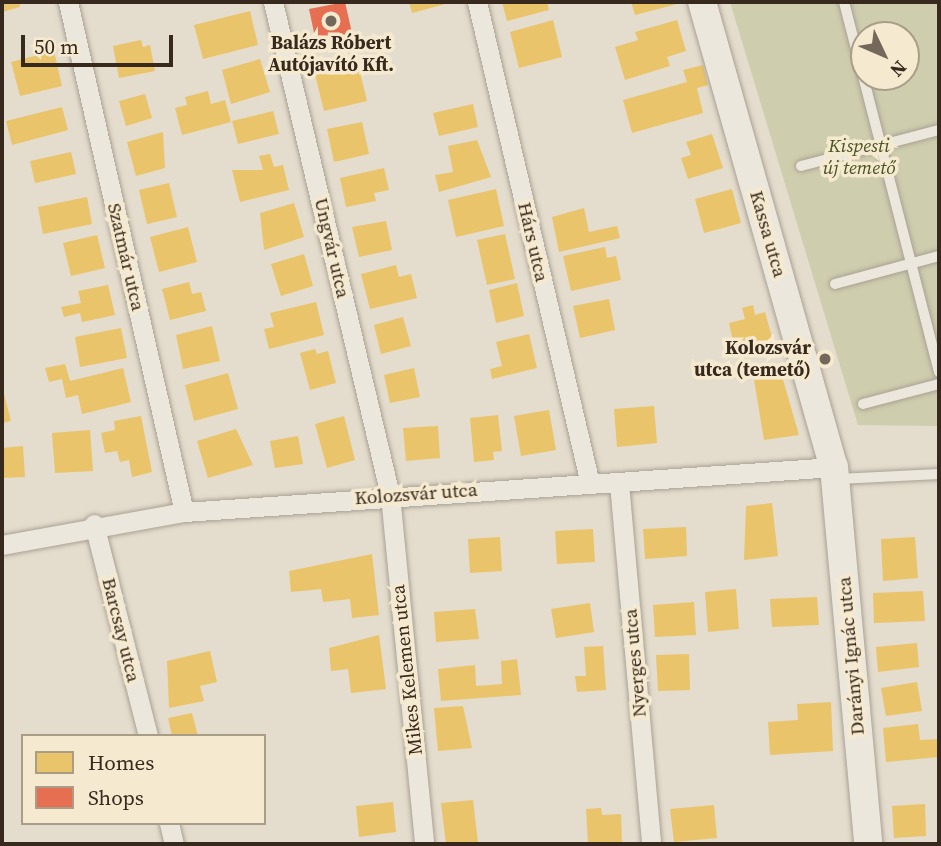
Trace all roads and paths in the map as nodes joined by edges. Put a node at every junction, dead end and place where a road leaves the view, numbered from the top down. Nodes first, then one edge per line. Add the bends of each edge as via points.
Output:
1 (68, 2) edge
2 (273, 2) edge
3 (477, 2) edge
4 (702, 2) edge
5 (844, 2) edge
6 (939, 130) edge
7 (881, 146) junction
8 (801, 166) dead end
9 (939, 256) edge
10 (911, 264) junction
11 (835, 284) dead end
12 (939, 372) edge
13 (939, 384) edge
14 (863, 404) dead end
15 (834, 473) junction
16 (939, 474) edge
17 (590, 483) junction
18 (619, 483) junction
19 (390, 495) junction
20 (184, 512) junction
21 (94, 524) junction
22 (2, 545) edge
23 (147, 734) edge
24 (169, 825) edge
25 (174, 844) edge
26 (424, 844) edge
27 (651, 844) edge
28 (868, 844) edge

1 - 20 street, Szatmár utca
2 - 19 street, Ungvár utca
3 - 17 street, Hárs utca
4 - 15 street, Kassa utca
5 - 7 lane
6 - 7 lane
7 - 8 lane
7 - 10 lane
9 - 10 lane
10 - 11 lane
10 - 12 lane
13 - 14 lane
15 - 16 lane
15 - 18 street, Kolozsvár utca
15 - 28 street, Darányi Ignác utca
17 - 18 street, Kolozsvár utca
17 - 19 street, Kolozsvár utca
18 - 27 street, Nyerges utca
19 - 20 street, Kolozsvár utca
19 - 26 street, Mikes Kelemen utca
20 - 21 street, Kolozsvár utca
21 - 22 street, Kolozsvár utca
21 - 23 street, Barcsay utca
24 - 25 street

